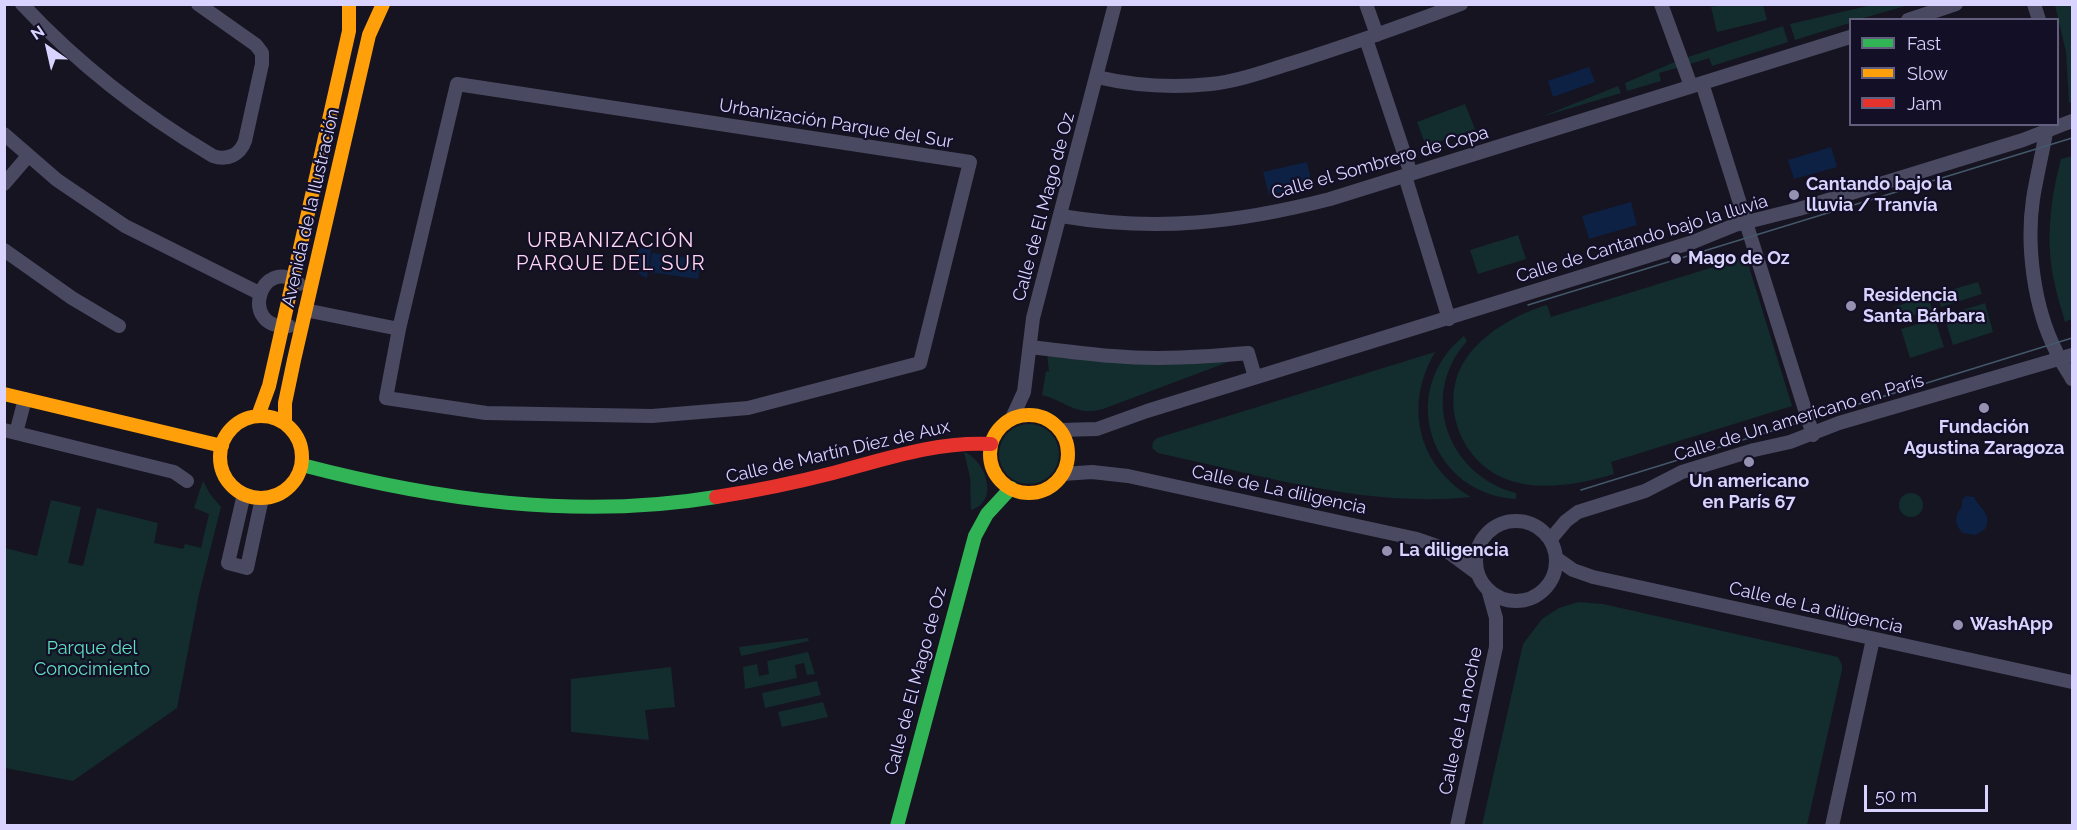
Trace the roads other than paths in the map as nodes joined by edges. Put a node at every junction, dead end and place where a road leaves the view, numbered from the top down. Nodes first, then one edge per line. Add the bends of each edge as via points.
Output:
1 (22, 4) edge
2 (198, 4) edge
3 (349, 4) edge
4 (384, 4) edge
5 (1115, 4) edge
6 (1366, 4) edge
7 (1461, 4) edge
8 (1661, 4) edge
9 (1956, 4) edge
10 (1914, 18) edge
11 (1371, 37) junction
12 (1849, 38) edge
13 (1097, 77) junction
14 (1697, 85) junction
15 (2047, 128) edge
16 (4, 134) edge
17 (28, 156) junction
18 (1408, 175) junction
19 (4, 184) edge
20 (1060, 216) junction
21 (1746, 222) junction
22 (4, 250) edge
23 (293, 279) junction
24 (260, 293) junction
25 (305, 309) junction
26 (1449, 319) junction
27 (119, 326) dead end
28 (280, 326) junction
29 (399, 329) junction
30 (1030, 347) junction
31 (2066, 357) edge
32 (1255, 377) junction
33 (2073, 379) edge
34 (4, 394) edge
35 (26, 399) junction
36 (258, 416) junction
37 (1012, 418) junction
38 (285, 423) junction
39 (1061, 430) junction
40 (10, 431) edge
41 (1813, 435) junction
42 (991, 444) junction
43 (222, 446) junction
44 (302, 465) junction
45 (1063, 474) junction
46 (188, 481) dead end
47 (1011, 488) junction
48 (244, 494) junction
49 (262, 498) junction
50 (1550, 540) junction
51 (1556, 558) junction
52 (1477, 573) junction
53 (1488, 589) junction
54 (1873, 639) junction
55 (2073, 682) edge
56 (897, 825) edge
57 (1457, 825) edge
58 (1832, 825) edge

1 - 2 street via 95,75 137,108 213,156 226,158 243,146 262,53
3 - 23 street, Avenida de la Ilustración via 349,31
4 - 25 street, Avenida de la Ilustración via 369,35
5 - 13 street, Calle de El Mago de Oz
6 - 11 street
7 - 11 street
8 - 14 street
9 - 10 street
11 - 13 street via 1213,84 1149,86
11 - 18 street
12 - 14 street, Calle el Sombrero de Copa
13 - 20 street, Calle de El Mago de Oz
14 - 18 street, Calle el Sombrero de Copa
14 - 21 street
15 - 21 street, Calle de Cantando bajo la lluvia via 1799,209
15 - 31 street via 2032,200 2030,246 2040,306 2052,344
16 - 17 street
17 - 19 street
17 - 24 street via 125,226
18 - 20 street, Calle el Sombrero de Copa via 1295,208 1203,223 1132,224
18 - 26 street
20 - 30 street, Calle de El Mago de Oz via 1033,318
21 - 26 street, Calle de Cantando bajo la lluvia
21 - 41 street
22 - 27 street
23 - 24 street via 277,278
23 - 25 street via 300,284
23 - 28 street, Avenida de la Ilustración
24 - 28 street via 265,318
25 - 28 street via 297,323
25 - 29 street
25 - 38 street, Avenida de la Ilustración via 285,402
26 - 32 street, Calle de Cantando bajo la lluvia
28 - 36 street, Avenida de la Ilustración via 267,394
29 - 29 street, Urbanización Parque del Sur via 386,399 486,413 652,416 748,408 920,363 970,162 457,84
30 - 32 street via 1150,358 1248,353
30 - 37 street, Calle de El Mago de Oz via 1024,392
31 - 33 street
31 - 41 street, Calle de Un americano en París via 1839,423
32 - 39 street, Calle de Cantando bajo la lluvia via 1097,429
34 - 35 street
35 - 40 street
35 - 43 street
36 - 38 street
36 - 43 street via 233,427
37 - 39 street via 1025,414 1040,416
37 - 42 street via 997,431
38 - 44 street via 297,435
39 - 45 street via 1068,449
40 - 46 street via 174,472
41 - 50 street, Calle de Un americano en París via 1682,472 1645,491 1578,512
42 - 44 street, Calle de Martín Díez de Aux via 966,442 939,447 734,496 638,505 518,504 458,498 391,487
42 - 47 street via 992,467
43 - 48 street via 220,461 224,474
44 - 49 street via 289,487
45 - 47 street via 1038,492
45 - 52 street, Calle de La diligencia via 1128,476 1417,538 1443,548
47 - 56 street, Calle de El Mago de Oz via 987,514 975,536
48 - 49 street
48 - 49 street via 228,563 247,568
50 - 51 street
50 - 52 street via 1526,523 1498,525 1479,544
51 - 53 street via 1549,584 1528,599 1502,598
51 - 54 street, Calle de La diligencia via 1585,575
52 - 53 street
53 - 57 street, Calle de La noche via 1496,618 1496,647
54 - 55 street, Calle de La diligencia
54 - 58 street

